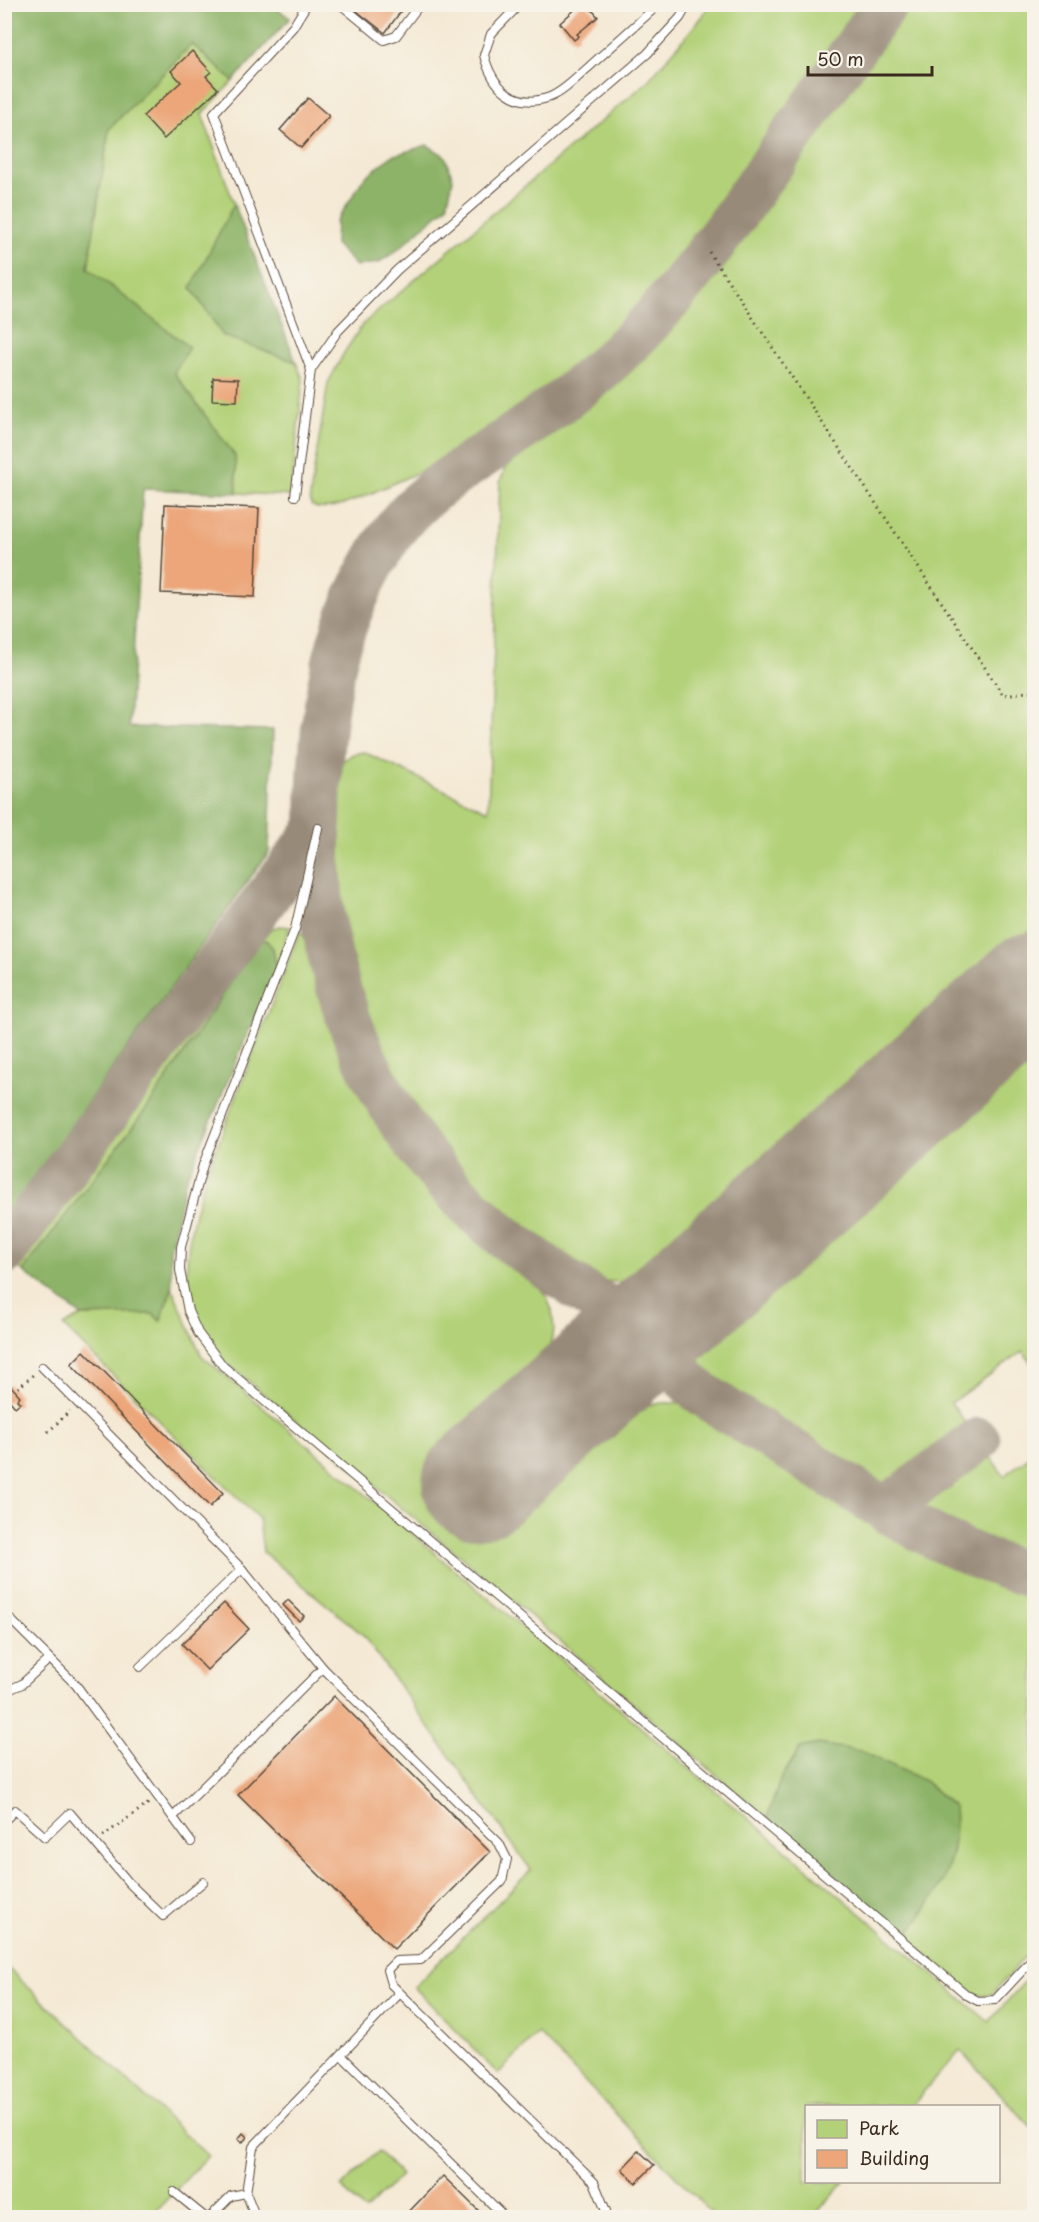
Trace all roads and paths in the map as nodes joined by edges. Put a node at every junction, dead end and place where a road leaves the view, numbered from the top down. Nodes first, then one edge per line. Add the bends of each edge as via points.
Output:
1 (307, 4) edge
2 (339, 4) edge
3 (420, 4) edge
4 (520, 4) edge
5 (659, 4) edge
6 (688, 4) edge
7 (709, 252) dead end
8 (311, 370) junction
9 (295, 496) dead end
10 (1035, 691) edge
11 (318, 828) dead end
12 (42, 1367) joint
13 (18, 1388) dead end
14 (78, 1403) junction
15 (48, 1432) dead end
16 (242, 1569) junction
17 (4, 1613) edge
18 (50, 1659) junction
19 (140, 1667) dead end
20 (323, 1668) junction
21 (4, 1692) edge
22 (158, 1797) junction
23 (173, 1817) junction
24 (4, 1821) edge
25 (95, 1842) junction
26 (191, 1842) dead end
27 (203, 1882) dead end
28 (1035, 1958) edge
29 (400, 1993) junction
30 (341, 2055) junction
31 (174, 2192) dead end
32 (246, 2193) junction
33 (208, 2217) edge
34 (256, 2217) edge
35 (506, 2217) edge
36 (606, 2217) edge

1 - 8 lane via 293,27 214,113
2 - 3 lane via 384,40 396,36
4 - 5 lane via 491,34 484,55 494,81 517,100 549,97 562,90
6 - 8 lane via 647,54 397,270 338,331
7 - 10 path via 1003,695
8 - 9 lane
11 - 28 lane via 295,929 203,1165 186,1223 181,1280 198,1333 223,1366 967,1995 978,2001 995,2000
12 - 13 path
12 - 14 lane
14 - 15 path
14 - 16 lane
16 - 19 lane
16 - 20 lane
17 - 18 lane
18 - 21 lane via 22,1684
18 - 22 lane via 76,1685
20 - 23 lane
20 - 29 lane via 499,1843 507,1859 502,1881 421,1960 396,1961 387,1970 391,1984
22 - 23 lane
22 - 25 path
23 - 26 lane
24 - 25 lane via 15,1810 45,1838 70,1812
25 - 27 lane via 163,1916
29 - 30 lane
29 - 36 lane via 594,2182
30 - 32 lane via 253,2147
30 - 35 lane
31 - 33 lane
32 - 33 lane via 231,2196
32 - 34 lane

